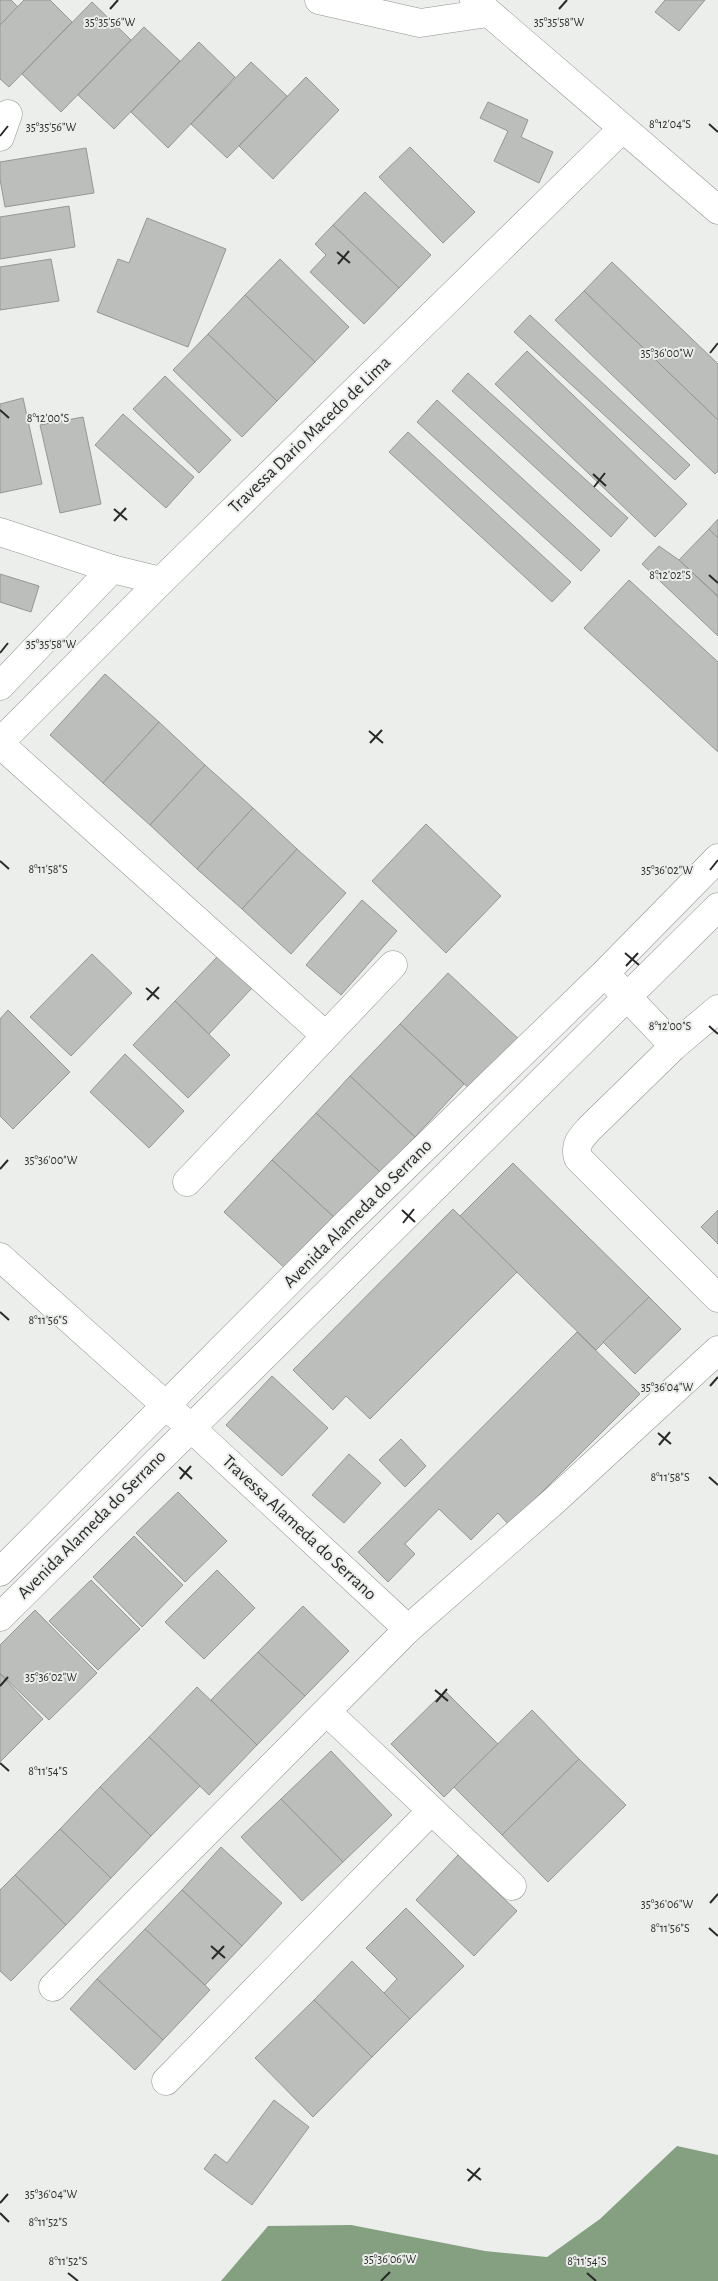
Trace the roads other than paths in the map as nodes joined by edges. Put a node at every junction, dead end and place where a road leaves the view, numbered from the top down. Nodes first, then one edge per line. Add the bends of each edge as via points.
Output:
1 (319, 0) edge
2 (481, 7) edge
3 (622, 129) junction
4 (718, 210) edge
5 (0, 532) edge
6 (112, 569) junction
7 (161, 581) junction
8 (0, 686) edge
9 (0, 743) edge
10 (718, 858) edge
11 (718, 907) edge
12 (393, 965) dead end
13 (605, 974) junction
14 (626, 996) junction
15 (718, 1009) edge
16 (325, 1035) junction
17 (674, 1046) junction
18 (187, 1182) dead end
19 (0, 1257) edge
20 (718, 1298) edge
21 (718, 1350) edge
22 (166, 1406) junction
23 (190, 1427) junction
24 (0, 1572) edge
25 (0, 1617) edge
26 (408, 1629) junction
27 (327, 1712) junction
28 (430, 1811) junction
29 (512, 1886) dead end
30 (53, 1987) dead end
31 (166, 2081) dead end

1 - 2 street via 420,23
2 - 3 street
3 - 4 street
3 - 7 street, Travessa Dario Macedo de Lima
5 - 6 street
6 - 7 street
6 - 8 street
7 - 9 street, Travessa Dario Macedo de Lima
9 - 16 street
10 - 13 street, Avenida Alameda do Serrano
11 - 14 street, Avenida Alameda do Serrano
12 - 16 street
13 - 14 street
13 - 22 street, Avenida Alameda do Serrano via 346,1224
14 - 17 street
14 - 23 street, Avenida Alameda do Serrano
15 - 17 street
16 - 18 street
17 - 20 street via 590,1128 576,1149 578,1158
19 - 22 street, Travessa Alameda do Serrano
21 - 26 street via 554,1501
22 - 23 street, Travessa Alameda do Serrano
22 - 24 street, Avenida Alameda do Serrano
23 - 25 street, Avenida Alameda do Serrano
23 - 26 street, Travessa Alameda do Serrano
26 - 27 street
27 - 28 street
27 - 30 street
28 - 29 street
28 - 31 street

